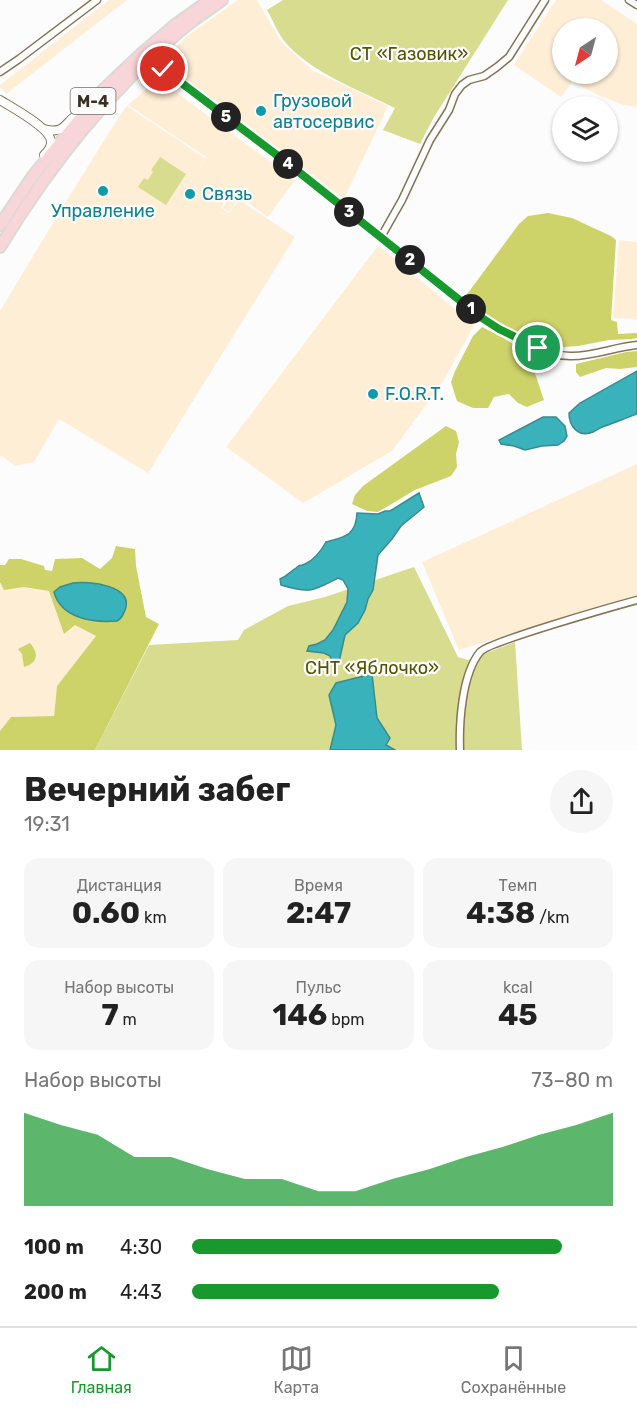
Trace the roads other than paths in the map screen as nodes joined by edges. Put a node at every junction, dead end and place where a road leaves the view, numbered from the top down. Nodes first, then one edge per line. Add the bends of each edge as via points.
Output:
1 (97, 0) edge
2 (210, 0) edge
3 (222, 0) edge
4 (545, 0) edge
5 (629, 0) edge
6 (637, 5) edge
7 (159, 51) junction
8 (0, 72) edge
9 (0, 100) edge
10 (82, 113) junction
11 (43, 128) junction
12 (34, 175) junction
13 (0, 225) edge
14 (381, 237) junction
15 (0, 247) edge
16 (637, 345) edge
17 (637, 600) edge
18 (460, 750) edge

1 - 8 street
2 - 10 main road, М-4 via 141,54
3 - 7 main road, М-4
4 - 14 street via 509,57 484,76 469,80 455,94
5 - 6 street
7 - 14 street via 163,69
7 - 15 main road, М-4 via 108,99 31,198
9 - 11 street
10 - 11 street via 58,131
10 - 12 main road, М-4
11 - 12 street via 51,141
12 - 13 main road, М-4
14 - 16 street via 482,318 538,348 560,356 574,356
17 - 18 street via 483,649 466,683

